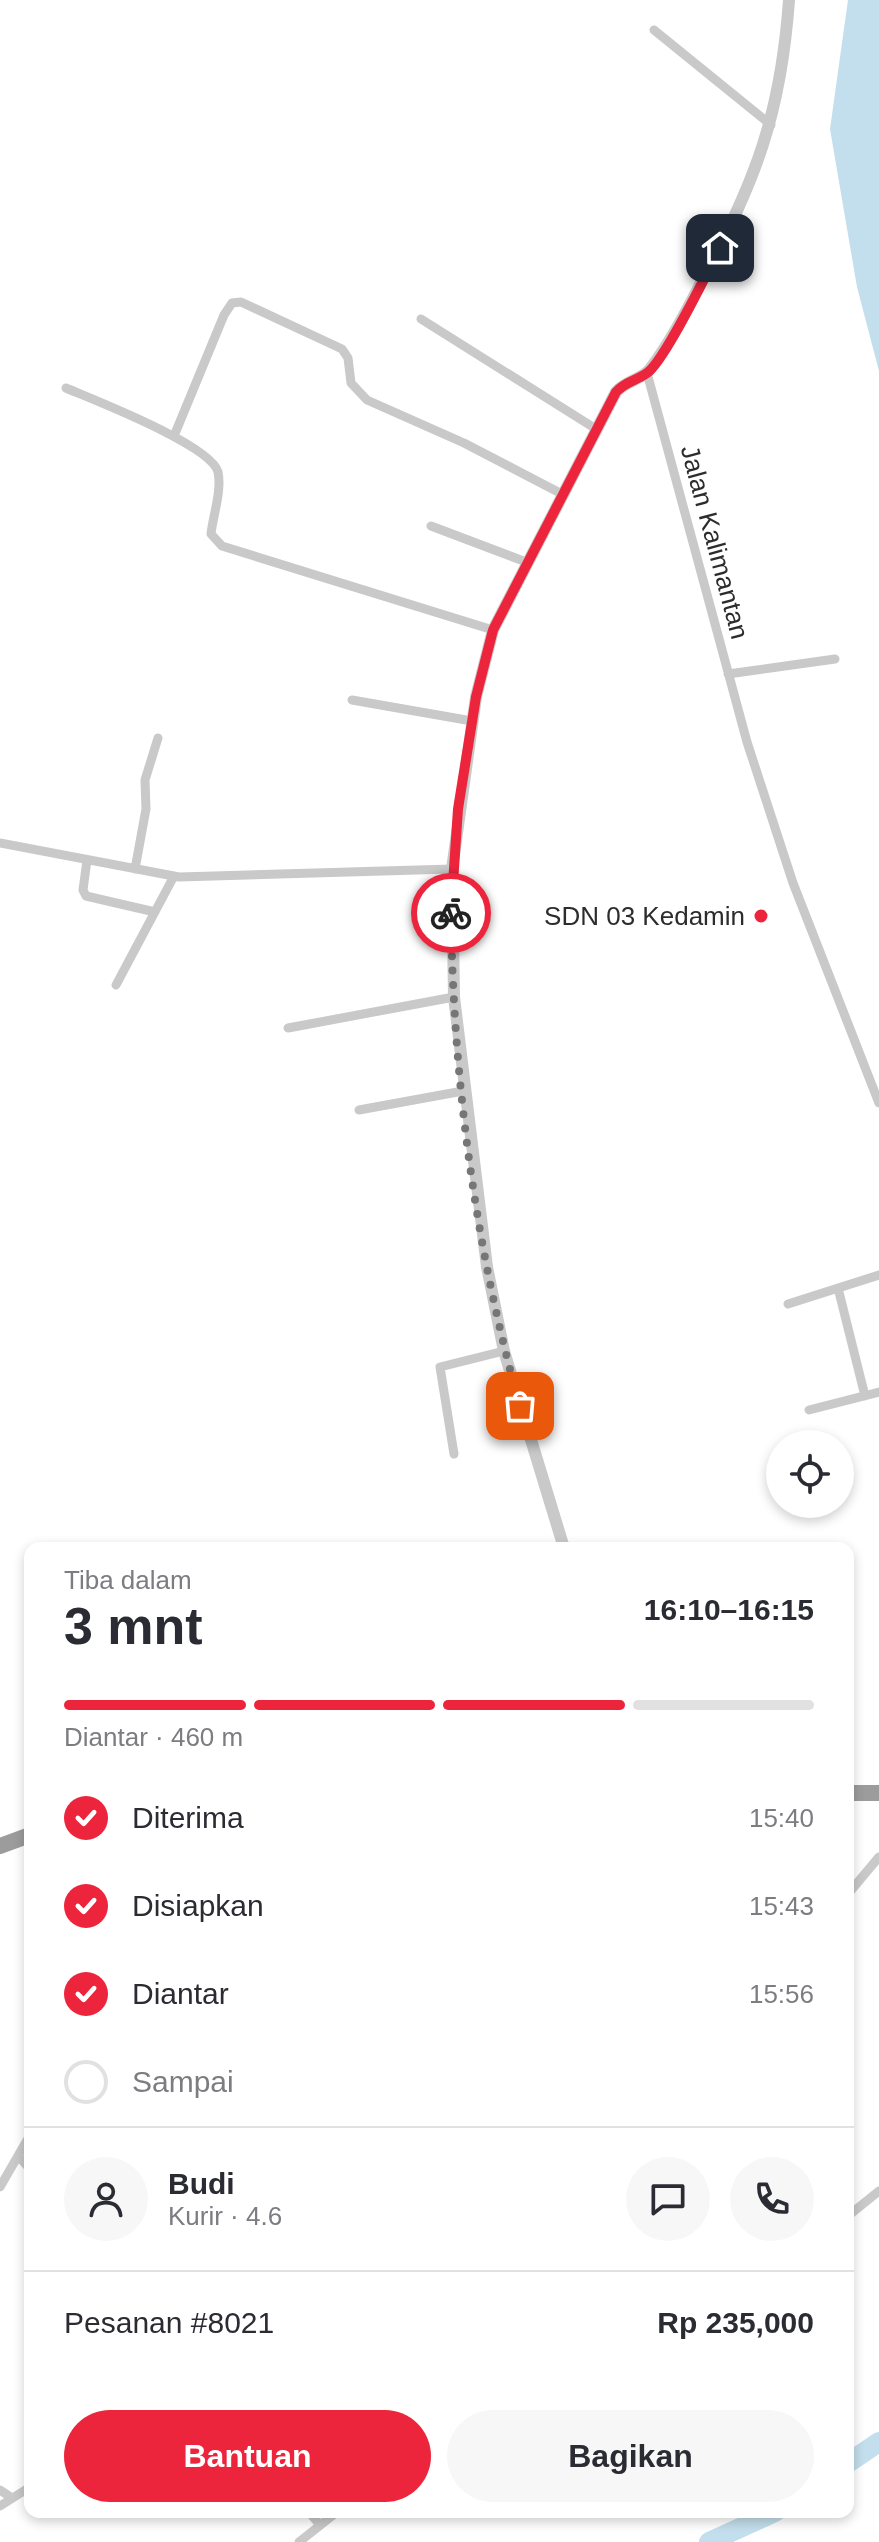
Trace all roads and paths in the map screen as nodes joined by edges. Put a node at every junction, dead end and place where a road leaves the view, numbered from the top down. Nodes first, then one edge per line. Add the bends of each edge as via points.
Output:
1 (789, 0) edge
2 (654, 30) dead end
3 (771, 125) junction
4 (421, 319) dead end
5 (647, 373) junction
6 (66, 388) dead end
7 (596, 429) junction
8 (174, 436) junction
9 (562, 494) junction
10 (431, 526) dead end
11 (526, 562) junction
12 (493, 630) junction
13 (835, 659) dead end
14 (728, 674) junction
15 (352, 700) dead end
16 (472, 721) junction
17 (158, 738) dead end
18 (0, 843) edge
19 (87, 860) junction
20 (135, 869) junction
21 (452, 869) junction
22 (174, 876) junction
23 (155, 912) junction
24 (116, 985) dead end
25 (454, 997) junction
26 (288, 1028) dead end
27 (463, 1091) junction
28 (879, 1103) edge
29 (359, 1110) dead end
30 (879, 1275) edge
31 (838, 1288) junction
32 (788, 1304) dead end
33 (504, 1351) junction
34 (879, 1392) edge
35 (865, 1396) junction
36 (809, 1410) dead end
37 (454, 1454) dead end
38 (562, 1542) edge
39 (854, 1793) edge
40 (879, 1793) edge
41 (24, 1826) edge
42 (0, 1835) edge
43 (24, 1837) edge
44 (0, 1846) edge
45 (879, 1857) edge
46 (854, 1887) edge
47 (24, 2147) edge
48 (19, 2157) junction
49 (24, 2162) edge
50 (0, 2187) edge
51 (879, 2191) edge
52 (854, 2208) edge
53 (0, 2490) edge
54 (24, 2491) edge
55 (12, 2498) junction
56 (0, 2506) edge
57 (314, 2518) edge
58 (329, 2518) edge
59 (320, 2525) junction
60 (299, 2542) edge

1 - 3 street
2 - 3 street
3 - 5 street via 720,248
4 - 7 street
5 - 7 street via 625,382
5 - 14 street, Jalan Kalimantan
6 - 8 street
7 - 9 street
8 - 9 street via 224,315 232,303 248,303 342,349 351,383 367,400
8 - 12 street via 215,465 218,483 211,534 222,546
9 - 11 street
10 - 11 street
11 - 12 street
12 - 16 street
13 - 14 street
14 - 28 street, Jalan Kalimantan via 793,883
15 - 16 street
16 - 21 street
17 - 20 street via 145,780 146,809
18 - 19 street
19 - 20 street
19 - 23 street via 86,896
20 - 22 street
21 - 22 street
21 - 25 street
22 - 23 street
23 - 24 street
25 - 26 street
25 - 27 street
27 - 29 street
27 - 33 street
30 - 31 street
31 - 32 street
31 - 35 street
33 - 37 street via 440,1367
33 - 38 street
34 - 35 street
35 - 36 street
39 - 40 highway
41 - 42 highway
43 - 44 highway
45 - 46 street
47 - 48 street
48 - 49 street
48 - 50 street
51 - 52 street
53 - 55 street
54 - 55 street
55 - 56 street
57 - 59 street
58 - 59 street
59 - 60 street

